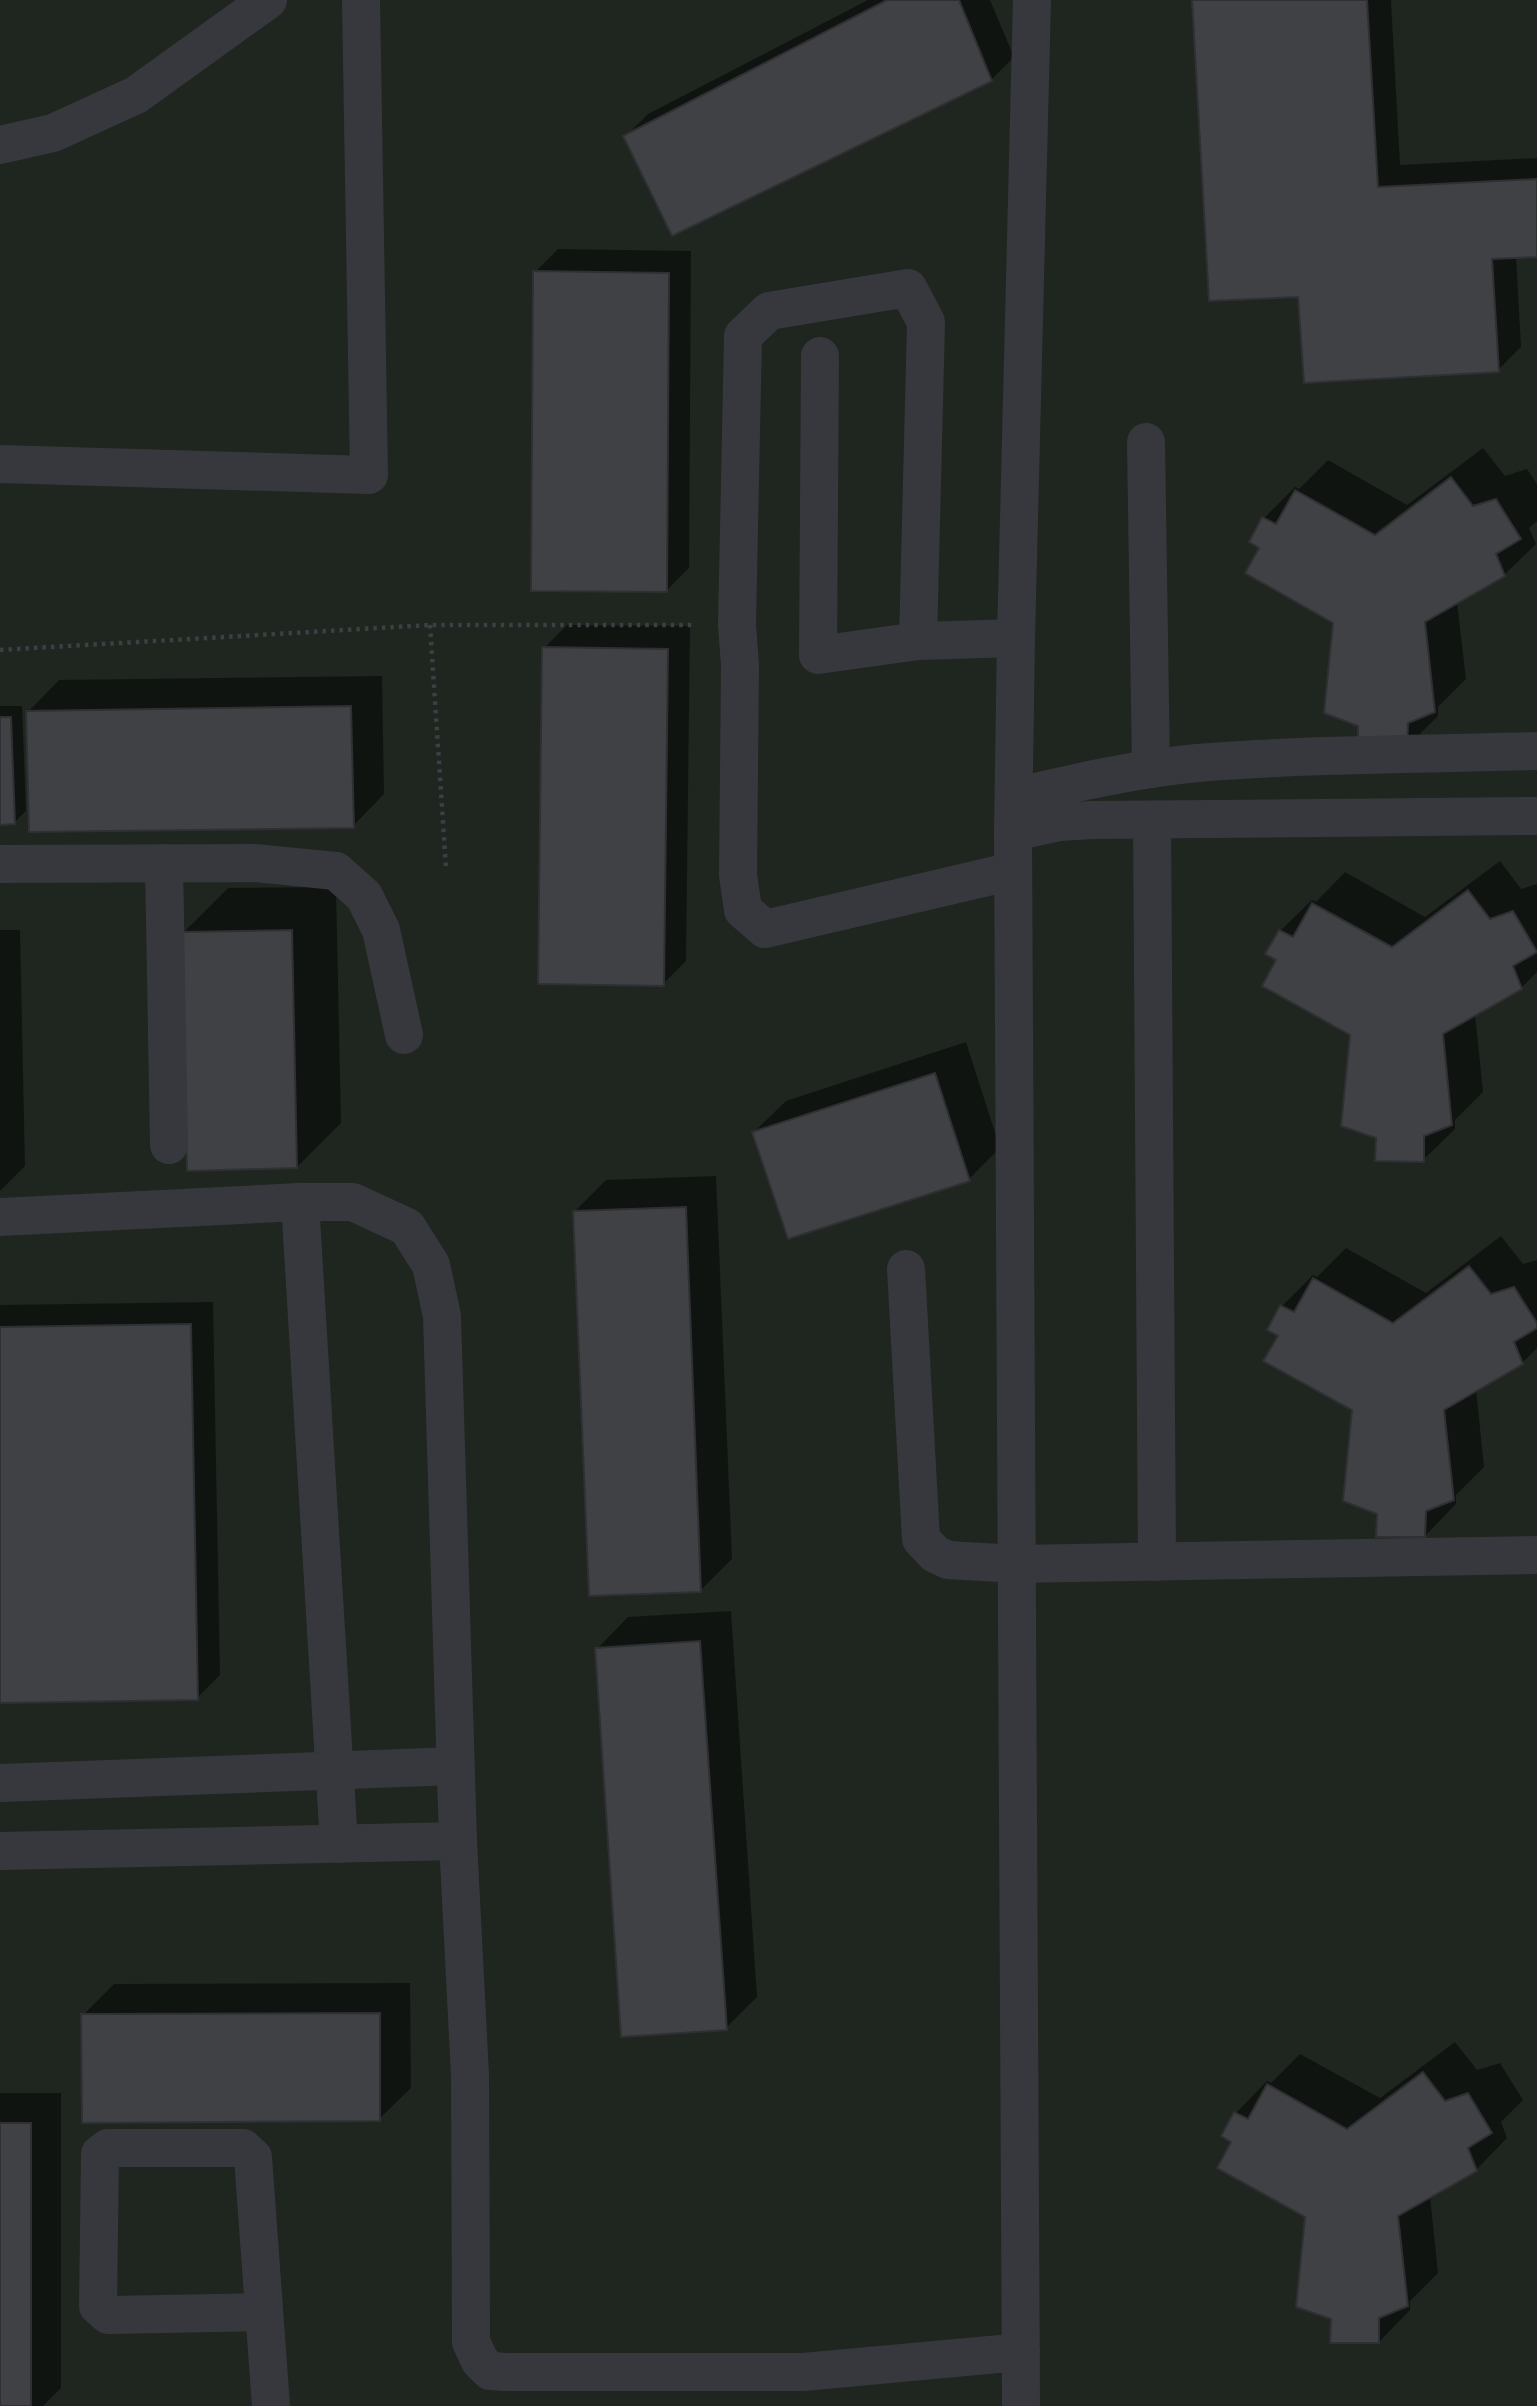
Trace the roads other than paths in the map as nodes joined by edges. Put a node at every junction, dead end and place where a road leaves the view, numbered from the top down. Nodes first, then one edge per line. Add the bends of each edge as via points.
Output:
1 (268, 0) edge
2 (361, 0) edge
3 (1032, 0) edge
4 (0, 145) edge
5 (820, 356) dead end
6 (1146, 442) dead end
7 (0, 464) edge
8 (1016, 638) junction
9 (918, 641) junction
10 (1537, 751) edge
11 (1151, 769) junction
12 (1014, 815) junction
13 (1537, 816) edge
14 (1152, 820) junction
15 (164, 863) junction
16 (0, 864) edge
17 (1013, 871) junction
18 (404, 1035) dead end
19 (169, 1144) dead end
20 (300, 1202) junction
21 (0, 1217) edge
22 (906, 1269) dead end
23 (1537, 1555) edge
24 (1157, 1562) junction
25 (1017, 1564) junction
26 (455, 1766) junction
27 (333, 1771) junction
28 (0, 1783) edge
29 (458, 1841) junction
30 (339, 1843) junction
31 (0, 1851) edge
32 (264, 2312) junction
33 (1021, 2352) junction
34 (271, 2406) edge
35 (1021, 2406) edge

1 - 4 street via 136,95 53,133
2 - 7 street via 369,475
3 - 8 street
5 - 9 street via 818,655
6 - 11 street
8 - 9 street
8 - 12 street
9 - 17 street via 926,322 908,288 769,311 743,336 737,625 738,875 743,910 765,929
10 - 11 street via 1320,757
11 - 12 street
12 - 14 street via 1060,822
12 - 17 street
13 - 14 street
14 - 24 street
15 - 16 street
15 - 18 street via 254,863 336,871 364,896 381,930
15 - 19 street
17 - 25 street
20 - 21 street
20 - 26 street via 353,1202 407,1227 431,1265 442,1316
20 - 27 street
22 - 25 street via 921,1539 934,1554 948,1560
23 - 24 street
24 - 25 street
25 - 33 street
26 - 27 street
26 - 29 street
27 - 28 street
27 - 30 street
29 - 30 street
29 - 33 street via 470,2074 471,2342 490,2371 803,2372
30 - 31 street
32 - 32 street via 253,2157 243,2148 108,2148 100,2154 98,2306 108,2315
32 - 34 street
33 - 35 street

